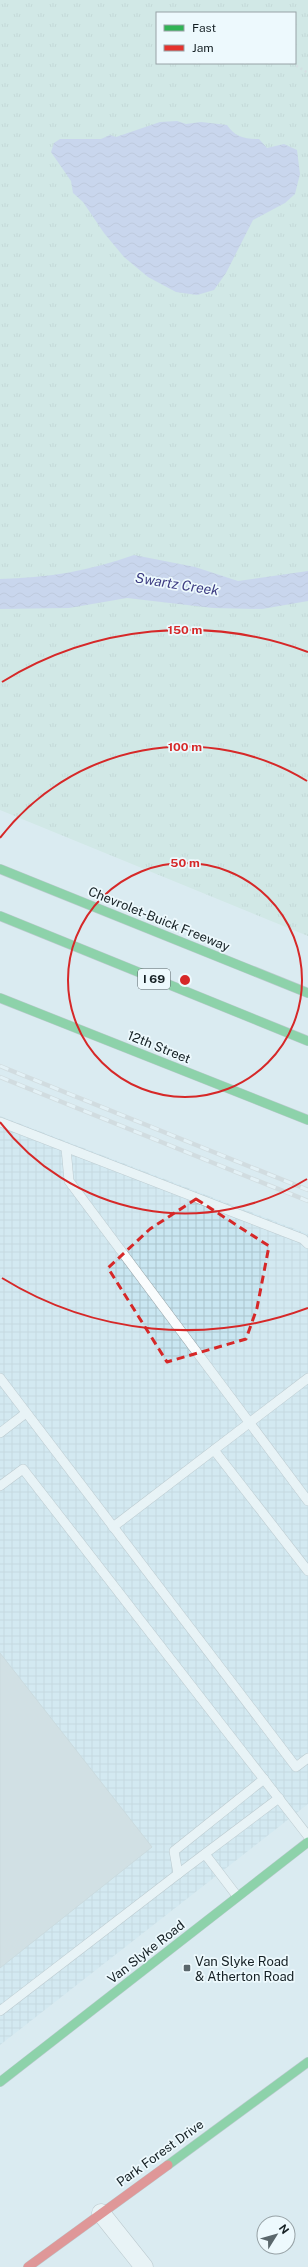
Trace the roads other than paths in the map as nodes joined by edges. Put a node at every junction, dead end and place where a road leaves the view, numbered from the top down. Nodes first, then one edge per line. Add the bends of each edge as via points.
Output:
1 (0, 870) edge
2 (0, 916) edge
3 (308, 993) edge
4 (0, 998) edge
5 (308, 1041) edge
6 (308, 1120) edge
7 (0, 1122) edge
8 (66, 1148) junction
9 (306, 1241) edge
10 (0, 1378) edge
11 (306, 1382) edge
12 (26, 1413) junction
13 (250, 1422) junction
14 (0, 1433) edge
15 (214, 1450) junction
16 (0, 1486) edge
17 (308, 1500) edge
18 (113, 1527) junction
19 (308, 1571) edge
20 (308, 1758) edge
21 (264, 1779) junction
22 (279, 1798) junction
23 (308, 1836) edge
24 (308, 1842) edge
25 (205, 1854) junction
26 (178, 1874) junction
27 (237, 1896) junction
28 (0, 2011) edge
29 (308, 2062) edge
30 (0, 2082) edge
31 (101, 2213) junction
32 (28, 2267) edge
33 (144, 2267) edge

1 - 3 main road, Chevrolet-Buick Freeway
2 - 5 main road, I 69
4 - 6 main road, 12th Street
7 - 8 lane
8 - 9 lane
8 - 13 lane via 69,1181
10 - 12 lane
11 - 13 lane
12 - 14 lane
12 - 18 lane
13 - 15 lane
13 - 17 lane
15 - 18 lane
15 - 19 lane
16 - 21 lane via 23,1469
18 - 20 lane via 296,1767
21 - 22 lane
21 - 26 lane via 174,1851
22 - 23 lane
22 - 25 lane
24 - 27 main road, Van Slyke Road
25 - 26 lane
25 - 27 lane
26 - 28 lane
27 - 30 main road, Van Slyke Road
29 - 31 main road, Park Forest Drive
31 - 32 main road, Park Forest Drive
31 - 33 street

